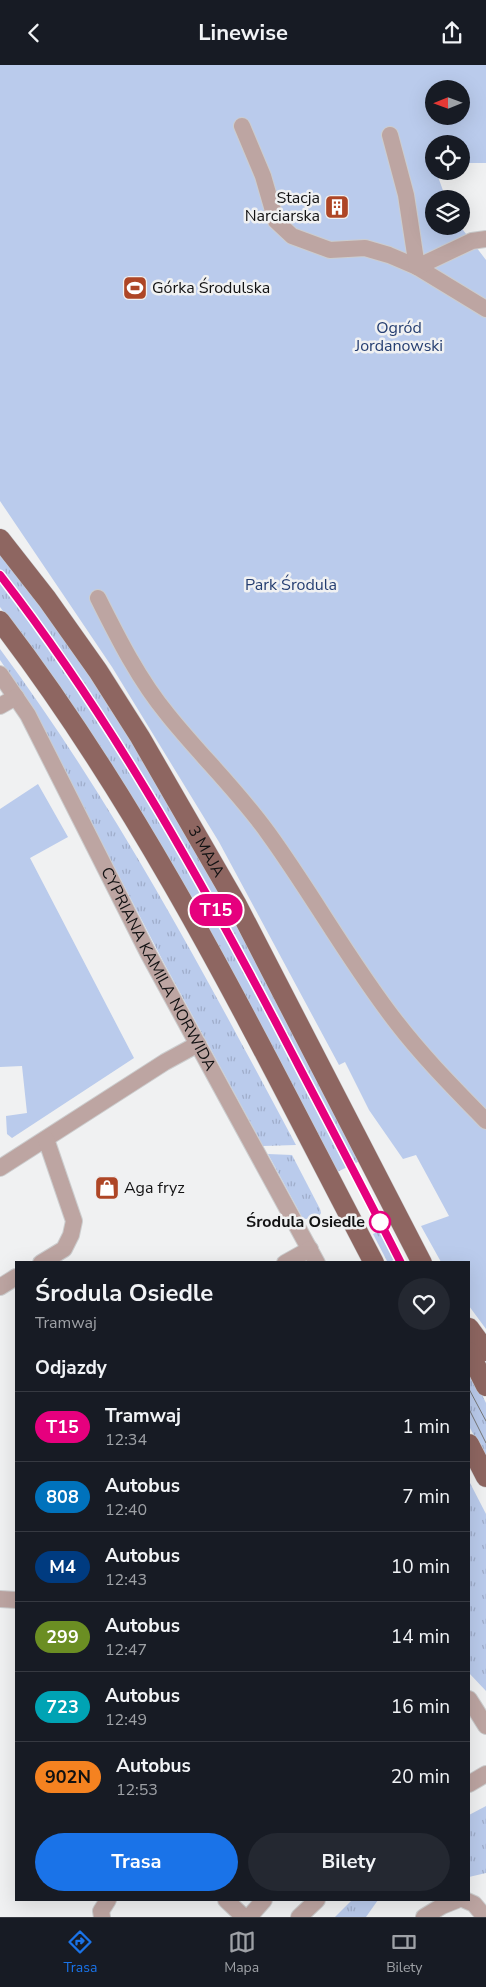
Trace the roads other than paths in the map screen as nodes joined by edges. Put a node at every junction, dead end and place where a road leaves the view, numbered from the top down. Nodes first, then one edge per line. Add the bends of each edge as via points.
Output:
1 (242, 127) dead end
2 (390, 135) dead end
3 (486, 239) edge
4 (417, 267) junction
5 (486, 309) edge
6 (0, 539) edge
7 (98, 598) dead end
8 (0, 621) edge
9 (0, 674) edge
10 (16, 697) junction
11 (0, 707) edge
12 (198, 1044) junction
13 (486, 1121) edge
14 (46, 1139) junction
15 (0, 1168) edge
16 (313, 1255) edge
17 (44, 1261) edge
18 (292, 1261) edge
19 (373, 1261) edge
20 (421, 1261) edge
21 (15, 1278) edge
22 (0, 1287) edge
23 (470, 1329) edge
24 (486, 1351) edge
25 (470, 1355) edge
26 (486, 1386) edge
27 (470, 1446) edge
28 (486, 1477) edge
29 (0, 1599) edge
30 (15, 1600) edge
31 (470, 1693) edge
32 (470, 1701) edge
33 (486, 1705) edge
34 (486, 1726) edge
35 (486, 1774) edge
36 (470, 1784) edge
37 (107, 1901) edge
38 (263, 1901) edge
39 (316, 1901) edge
40 (454, 1901) edge
41 (467, 1901) edge
42 (102, 1917) edge
43 (250, 1917) edge
44 (299, 1917) edge
45 (424, 1917) edge
46 (485, 1917) edge

1 - 4 street via 263,176 276,221 292,236 330,250 365,249
2 - 4 street via 406,195
3 - 4 street via 472,241
4 - 5 street
6 - 20 main road, 3 MAJA via 98,671 140,737 237,905
7 - 13 street via 143,680 168,715 268,833 397,1024
8 - 19 main road via 94,757 170,880
9 - 10 street, CYPRIANA KAMILA NORWIDA
10 - 11 street
10 - 12 street, CYPRIANA KAMILA NORWIDA
12 - 14 street
12 - 16 street, CYPRIANA KAMILA NORWIDA
14 - 15 street
14 - 17 street via 74,1221 64,1249
16 - 18 street
21 - 22 street
23 - 24 main road
25 - 26 main road
27 - 28 main road
29 - 30 street
31 - 33 street
32 - 34 street
35 - 36 street
37 - 42 street via 101,1911
38 - 43 street
39 - 44 street
40 - 45 street
41 - 46 street

